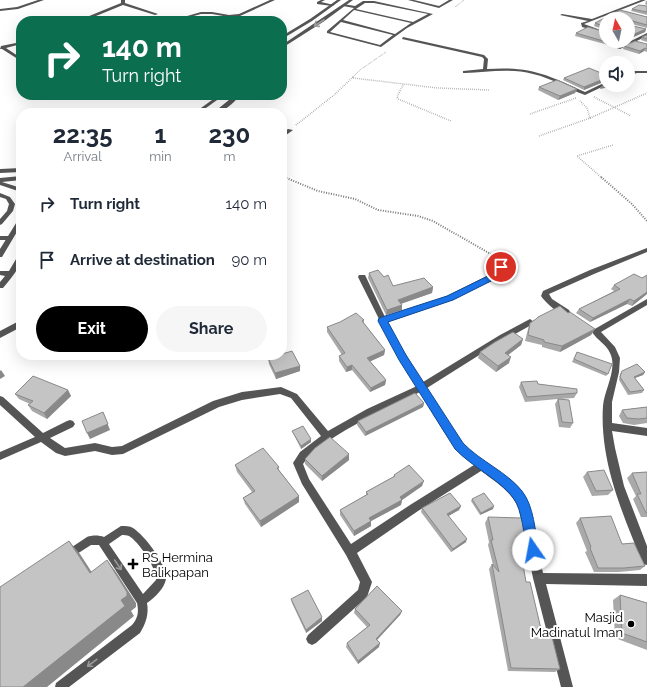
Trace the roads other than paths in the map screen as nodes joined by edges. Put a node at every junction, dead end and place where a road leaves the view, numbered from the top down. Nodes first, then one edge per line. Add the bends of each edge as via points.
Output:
1 (42, 0) edge
2 (273, 0) edge
3 (323, 0) edge
4 (339, 0) edge
5 (410, 0) edge
6 (451, 0) edge
7 (644, 0) edge
8 (123, 2) edge
9 (348, 2) edge
10 (634, 4) junction
11 (332, 5) junction
12 (640, 6) edge
13 (355, 8) junction
14 (0, 10) edge
15 (617, 10) junction
16 (625, 12) edge
17 (156, 14) dead end
18 (240, 15) joint
19 (562, 15) dead end
20 (93, 16) edge
21 (185, 16) edge
22 (598, 17) joint
23 (591, 20) junction
24 (341, 21) junction
25 (414, 23) junction
26 (599, 31) edge
27 (647, 34) edge
28 (287, 35) edge
29 (395, 35) junction
30 (403, 38) dead end
31 (635, 40) edge
32 (635, 41) edge
33 (641, 43) edge
34 (16, 44) edge
35 (287, 44) edge
36 (1, 48) edge
37 (16, 57) edge
38 (485, 71) junction
39 (465, 72) dead end
40 (635, 72) edge
41 (647, 72) edge
42 (599, 87) edge
43 (215, 100) edge
44 (233, 100) edge
45 (203, 108) edge
46 (222, 108) edge
47 (290, 130) road end
48 (287, 132) edge
49 (16, 170) edge
50 (0, 171) edge
51 (16, 179) edge
52 (0, 182) edge
53 (16, 188) edge
54 (0, 194) edge
55 (0, 223) edge
56 (16, 228) edge
57 (0, 238) edge
58 (10, 238) junction
59 (647, 250) edge
60 (0, 255) edge
61 (499, 263) road end
62 (16, 265) edge
63 (0, 273) edge
64 (11, 274) junction
65 (362, 277) dead end
66 (0, 286) edge
67 (647, 302) edge
68 (576, 318) edge
69 (382, 321) junction
70 (530, 322) edge
71 (16, 325) edge
72 (0, 335) edge
73 (422, 387) junction
74 (0, 400) edge
75 (70, 424) dead end
76 (607, 426) junction
77 (647, 432) edge
78 (43, 437) junction
79 (327, 437) junction
80 (0, 456) edge
81 (481, 466) junction
82 (104, 542) junction
83 (350, 551) junction
84 (62, 558) edge
85 (647, 560) edge
86 (539, 578) junction
87 (647, 580) edge
88 (142, 601) junction
89 (312, 639) dead end
90 (60, 687) edge
91 (567, 687) edge

1 - 14 street
2 - 18 street
3 - 11 lane via 318,3
4 - 9 street
4 - 11 street
5 - 6 lane via 439,7
7 - 10 street
8 - 17 street
8 - 20 street
9 - 13 lane
9 -> 35 street
10 - 12 street
10 - 15 street
11 - 28 street
13 - 24 lane
13 - 25 lane
13 - 25 lane via 364,2 374,2 431,14
15 - 16 street
15 - 22 street
18 - 21 street via 206,12
19 - 23 street
22 - 23 street
23 - 26 street via 581,25
24 - 29 lane
24 - 29 lane via 328,32 381,46
25 - 29 lane
27 - 31 street
30 - 38 street via 483,56 486,59
32 - 33 street
34 - 36 street
36 - 37 street
38 - 39 street
38 - 42 street via 532,72 585,94
40 - 41 street
43 - 45 street
44 - 46 street
47 - 48 street
49 - 50 street
51 - 52 street
52 - 53 street
54 - 55 lane via 8,198 12,204 10,211
56 - 58 street
57 - 58 lane
58 - 60 street
59 - 68 street via 546,293 549,301
61 - 69 street via 500,271 496,275 450,298
62 - 64 street
63 - 64 street
64 - 66 street
65 - 69 street
67 - 76 street via 592,329 608,344 616,363 607,404
69 - 73 street
70 - 73 street via 503,335
71 - 72 street
73 - 79 street
73 - 81 street via 459,446
74 - 78 street
75 - 78 street
76 - 77 street
76 - 85 street via 612,462
78 - 79 street via 63,452 94,447 118,452 216,404 242,396 281,390 294,396
78 - 80 street
79 - 83 street via 305,452 298,463 305,481
81 - 83 street
81 - 86 street via 508,485 518,496 524,508
82 - 84 lane via 90,540
82 -> 88 lane
82 - 88 lane via 121,530 130,531 159,566 161,581
83 - 89 street via 364,577 366,587 363,593
86 - 87 street
86 - 91 street
88 -> 90 lane via 144,615 136,630

